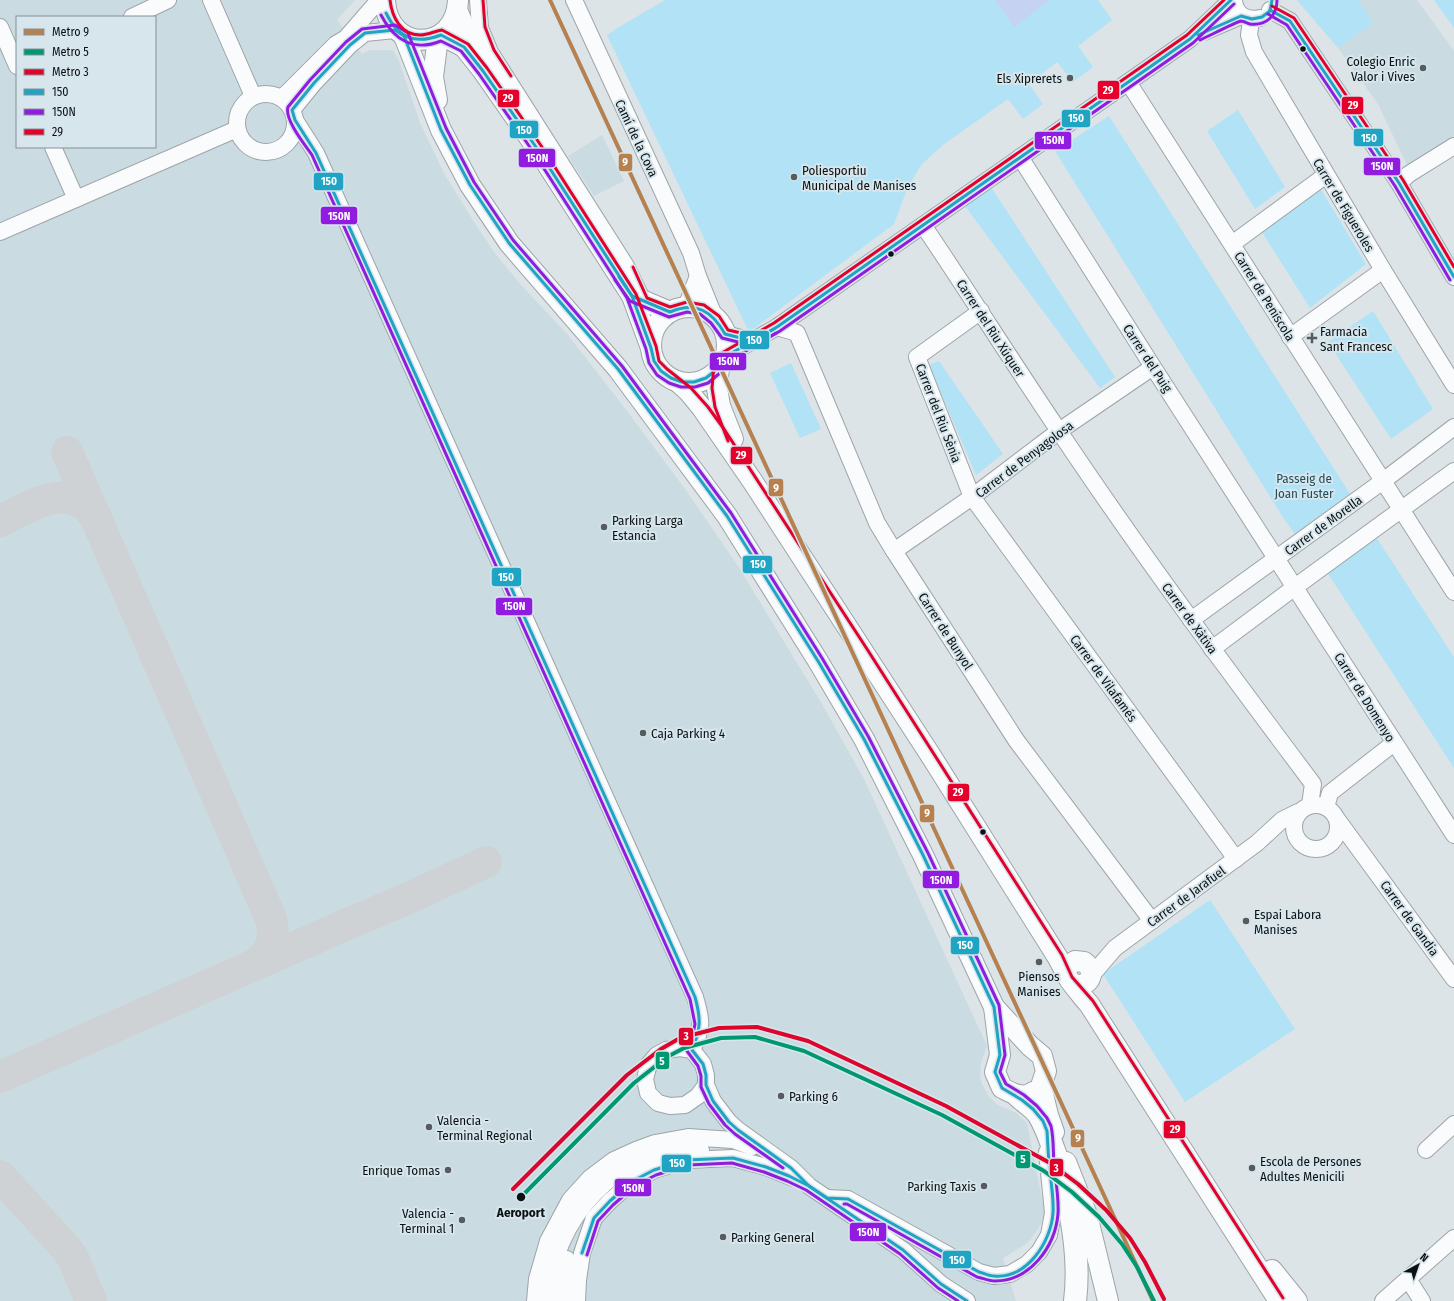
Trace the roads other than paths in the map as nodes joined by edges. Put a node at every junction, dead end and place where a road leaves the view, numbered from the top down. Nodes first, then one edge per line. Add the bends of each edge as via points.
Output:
1 (168, 0) edge
2 (211, 0) edge
3 (379, 0) edge
4 (385, 0) edge
5 (478, 0) edge
6 (574, 0) edge
7 (1233, 0) edge
8 (458, 5) edge
9 (1271, 5) edge
10 (134, 16) edge
11 (1246, 18) junction
12 (0, 27) edge
13 (400, 33) junction
14 (439, 36) junction
15 (1190, 39) junction
16 (16, 64) edge
17 (483, 71) junction
18 (1128, 82) junction
19 (253, 96) junction
20 (290, 109) junction
21 (237, 128) junction
22 (442, 130) junction
23 (286, 145) junction
24 (1454, 146) edge
25 (53, 148) edge
26 (316, 153) junction
27 (1020, 157) junction
28 (1326, 175) junction
29 (1399, 183) junction
30 (76, 199) junction
31 (923, 225) junction
32 (0, 232) edge
33 (1232, 244) junction
34 (1383, 270) junction
35 (698, 276) junction
36 (1454, 277) edge
37 (638, 299) junction
38 (678, 310) junction
39 (981, 311) junction
40 (714, 318) junction
41 (777, 327) junction
42 (725, 334) junction
43 (1290, 338) junction
44 (752, 341) junction
45 (651, 348) junction
46 (721, 363) junction
47 (1153, 367) junction
48 (677, 381) junction
49 (1454, 385) edge
50 (1454, 427) edge
51 (1059, 431) junction
52 (1454, 471) edge
53 (1383, 481) junction
54 (753, 482) junction
55 (972, 497) junction
56 (1401, 509) junction
57 (894, 551) junction
58 (1277, 558) junction
59 (1295, 587) junction
60 (1454, 592) edge
61 (1191, 620) junction
62 (1212, 649) junction
63 (1394, 743) junction
64 (1326, 807) junction
65 (1304, 808) junction
66 (1337, 819) junction
67 (1454, 835) edge
68 (1295, 836) junction
69 (1334, 842) junction
70 (1257, 843) junction
71 (1365, 858) junction
72 (1236, 859) junction
73 (1152, 921) junction
74 (1080, 972) junction
75 (1454, 979) edge
76 (994, 1007) junction
77 (1030, 1046) junction
78 (686, 1049) junction
79 (1000, 1055) junction
80 (706, 1085) junction
81 (1041, 1086) junction
82 (1018, 1096) junction
83 (1454, 1124) edge
84 (1047, 1129) junction
85 (1426, 1150) dead end
86 (770, 1161) junction
87 (633, 1181) junction
88 (827, 1198) junction
89 (1454, 1238) edge
90 (1408, 1279) junction
91 (535, 1301) edge
92 (548, 1301) edge
93 (564, 1301) edge
94 (577, 1301) edge
95 (967, 1301) edge
96 (1075, 1301) edge
97 (1108, 1301) edge
98 (1279, 1301) edge
99 (1297, 1301) edge
100 (1383, 1301) edge
101 (1422, 1301) edge

1 - 10 street
2 - 19 street
3 - 20 street via 346,38 336,44
4 - 13 main road via 385,11 389,21
5 - 37 street via 480,28 490,52 626,266
6 - 35 street, Camí de la Cova via 691,253
7 - 11 street via 1237,11
7 - 15 street
8 - 14 main road via 449,28
8 - 17 main road
9 - 11 street via 1266,15 1260,18
9 - 29 street via 1290,21
11 - 15 street
11 - 28 street, Carrer de Figueroles via 1254,52
12 - 16 street
13 - 14 main road via 415,40
13 - 20 street via 365,33 350,45
13 - 22 main road
14 - 17 main road via 464,47
14 - 22 main road via 433,76
15 - 18 street
17 - 37 main road
18 - 27 street
18 - 33 street, Carrer de Peníscola
19 - 20 street via 273,94
19 - 21 street via 239,109
20 - 23 street via 293,133
20 - 26 street
21 - 23 street via 240,138 256,151 267,152
21 - 30 street
22 - 76 main road via 470,185 509,244 623,375 727,516 864,739 920,848
23 - 26 street
24 - 29 street
25 - 30 street
26 - 78 street via 692,990 700,1016
27 - 31 street
27 - 47 street, Carrer del Puig
28 - 33 street
28 - 34 street, Carrer de Figueroles
29 - 36 street
30 - 32 street
31 - 39 street, Carrer del Riu Xúquer
31 - 41 street
33 - 43 street, Carrer de Peníscola
34 - 43 street
34 - 49 street, Carrer de Figueroles
35 - 38 street
35 - 40 street, Camí de la Cova
37 - 38 main road
37 - 45 main road
38 - 40 main road via 701,310
38 - 45 main road via 661,320 655,327
39 - 51 street, Carrer del Riu Xúquer
39 - 55 street, Carrer del Riu Sènia via 917,357
40 - 42 main road
41 - 44 street
41 - 57 street, Carrer de Bunyol via 797,333 878,524
42 - 44 street
42 - 46 main road via 726,343
43 - 53 street, Carrer de Peníscola
44 - 46 street
45 - 48 main road via 651,355 661,372
46 - 48 main road via 705,380 687,383
46 - 54 main road via 717,388 720,406
47 - 51 street, Carrer de Penyagolosa
47 - 58 street, Carrer del Puig
48 - 54 main road via 702,408
50 - 53 street, Carrer de Morella
51 - 55 street, Carrer de Penyagolosa
51 - 61 street, Carrer de Xàtiva
52 - 56 street
53 - 56 street, Carrer de Peníscola
53 - 58 street, Carrer de Morella
54 - 74 main road via 931,756 986,828
55 - 57 street, Carrer de Penyagolosa
55 - 72 street, Carrer de Vilafamés
56 - 59 street
56 - 60 street, Carrer de Peníscola
57 - 73 street, Carrer de Bunyol via 1016,740
58 - 59 street, Carrer de Domenyo
58 - 61 street, Carrer de Morella
59 - 62 street
59 - 63 street, Carrer de Domenyo
61 - 62 street, Carrer de Xàtiva
62 - 65 street, Carrer de Xàtiva via 1313,784
63 - 64 street via 1330,793
63 - 67 street, Carrer de Domenyo
64 - 65 street via 1318,804
64 - 66 street
65 - 68 street via 1293,824
65 - 70 street, Carrer de Jarafuel via 1282,820
66 - 69 street via 1338,831
66 - 71 street, Carrer de Gandia
68 - 69 street via 1305,847 1320,850
68 - 70 street, Carrer de Jarafuel via 1277,836
69 - 71 street, Carrer de Gandia
70 - 72 street, Carrer de Jarafuel
71 - 75 street, Carrer de Gandia
72 - 73 street, Carrer de Jarafuel
73 - 74 street, Carrer de Jarafuel
74 - 98 main road via 1089,1004
74 - 99 main road via 1259,1256
76 - 77 main road
76 - 79 main road
77 - 79 main road via 1014,1046
77 - 81 main road via 1042,1056 1046,1071
78 - 80 street via 703,1064
78 - 80 street via 666,1050 649,1064 645,1079 650,1096 658,1103 670,1106 685,1105 698,1096
79 - 82 main road via 995,1072 1002,1088
80 - 86 street via 713,1101 729,1122
81 - 82 main road via 1031,1094
81 - 97 main road via 1048,1115 1087,1215
82 - 84 highway via 1037,1113
83 - 85 street
84 - 88 street via 1053,1213 1049,1234 1039,1252 1028,1264 1010,1274 994,1276 979,1272 848,1199
84 - 96 highway via 1062,1174 1071,1220 1076,1260
86 - 87 street via 733,1158 687,1160 654,1170
86 - 88 street via 791,1168 809,1186
86 - 91 street via 733,1140 688,1137 655,1143 614,1160 590,1178 570,1200 548,1241 537,1279
86 - 92 street via 741,1153 690,1149 659,1154 622,1170 599,1188 566,1232 553,1267
87 - 93 street via 620,1186 599,1203 585,1222 571,1247 564,1267
87 - 94 street via 594,1218 582,1253
88 - 95 street via 903,1250 942,1284
89 - 90 street
90 - 100 street
90 - 101 street

